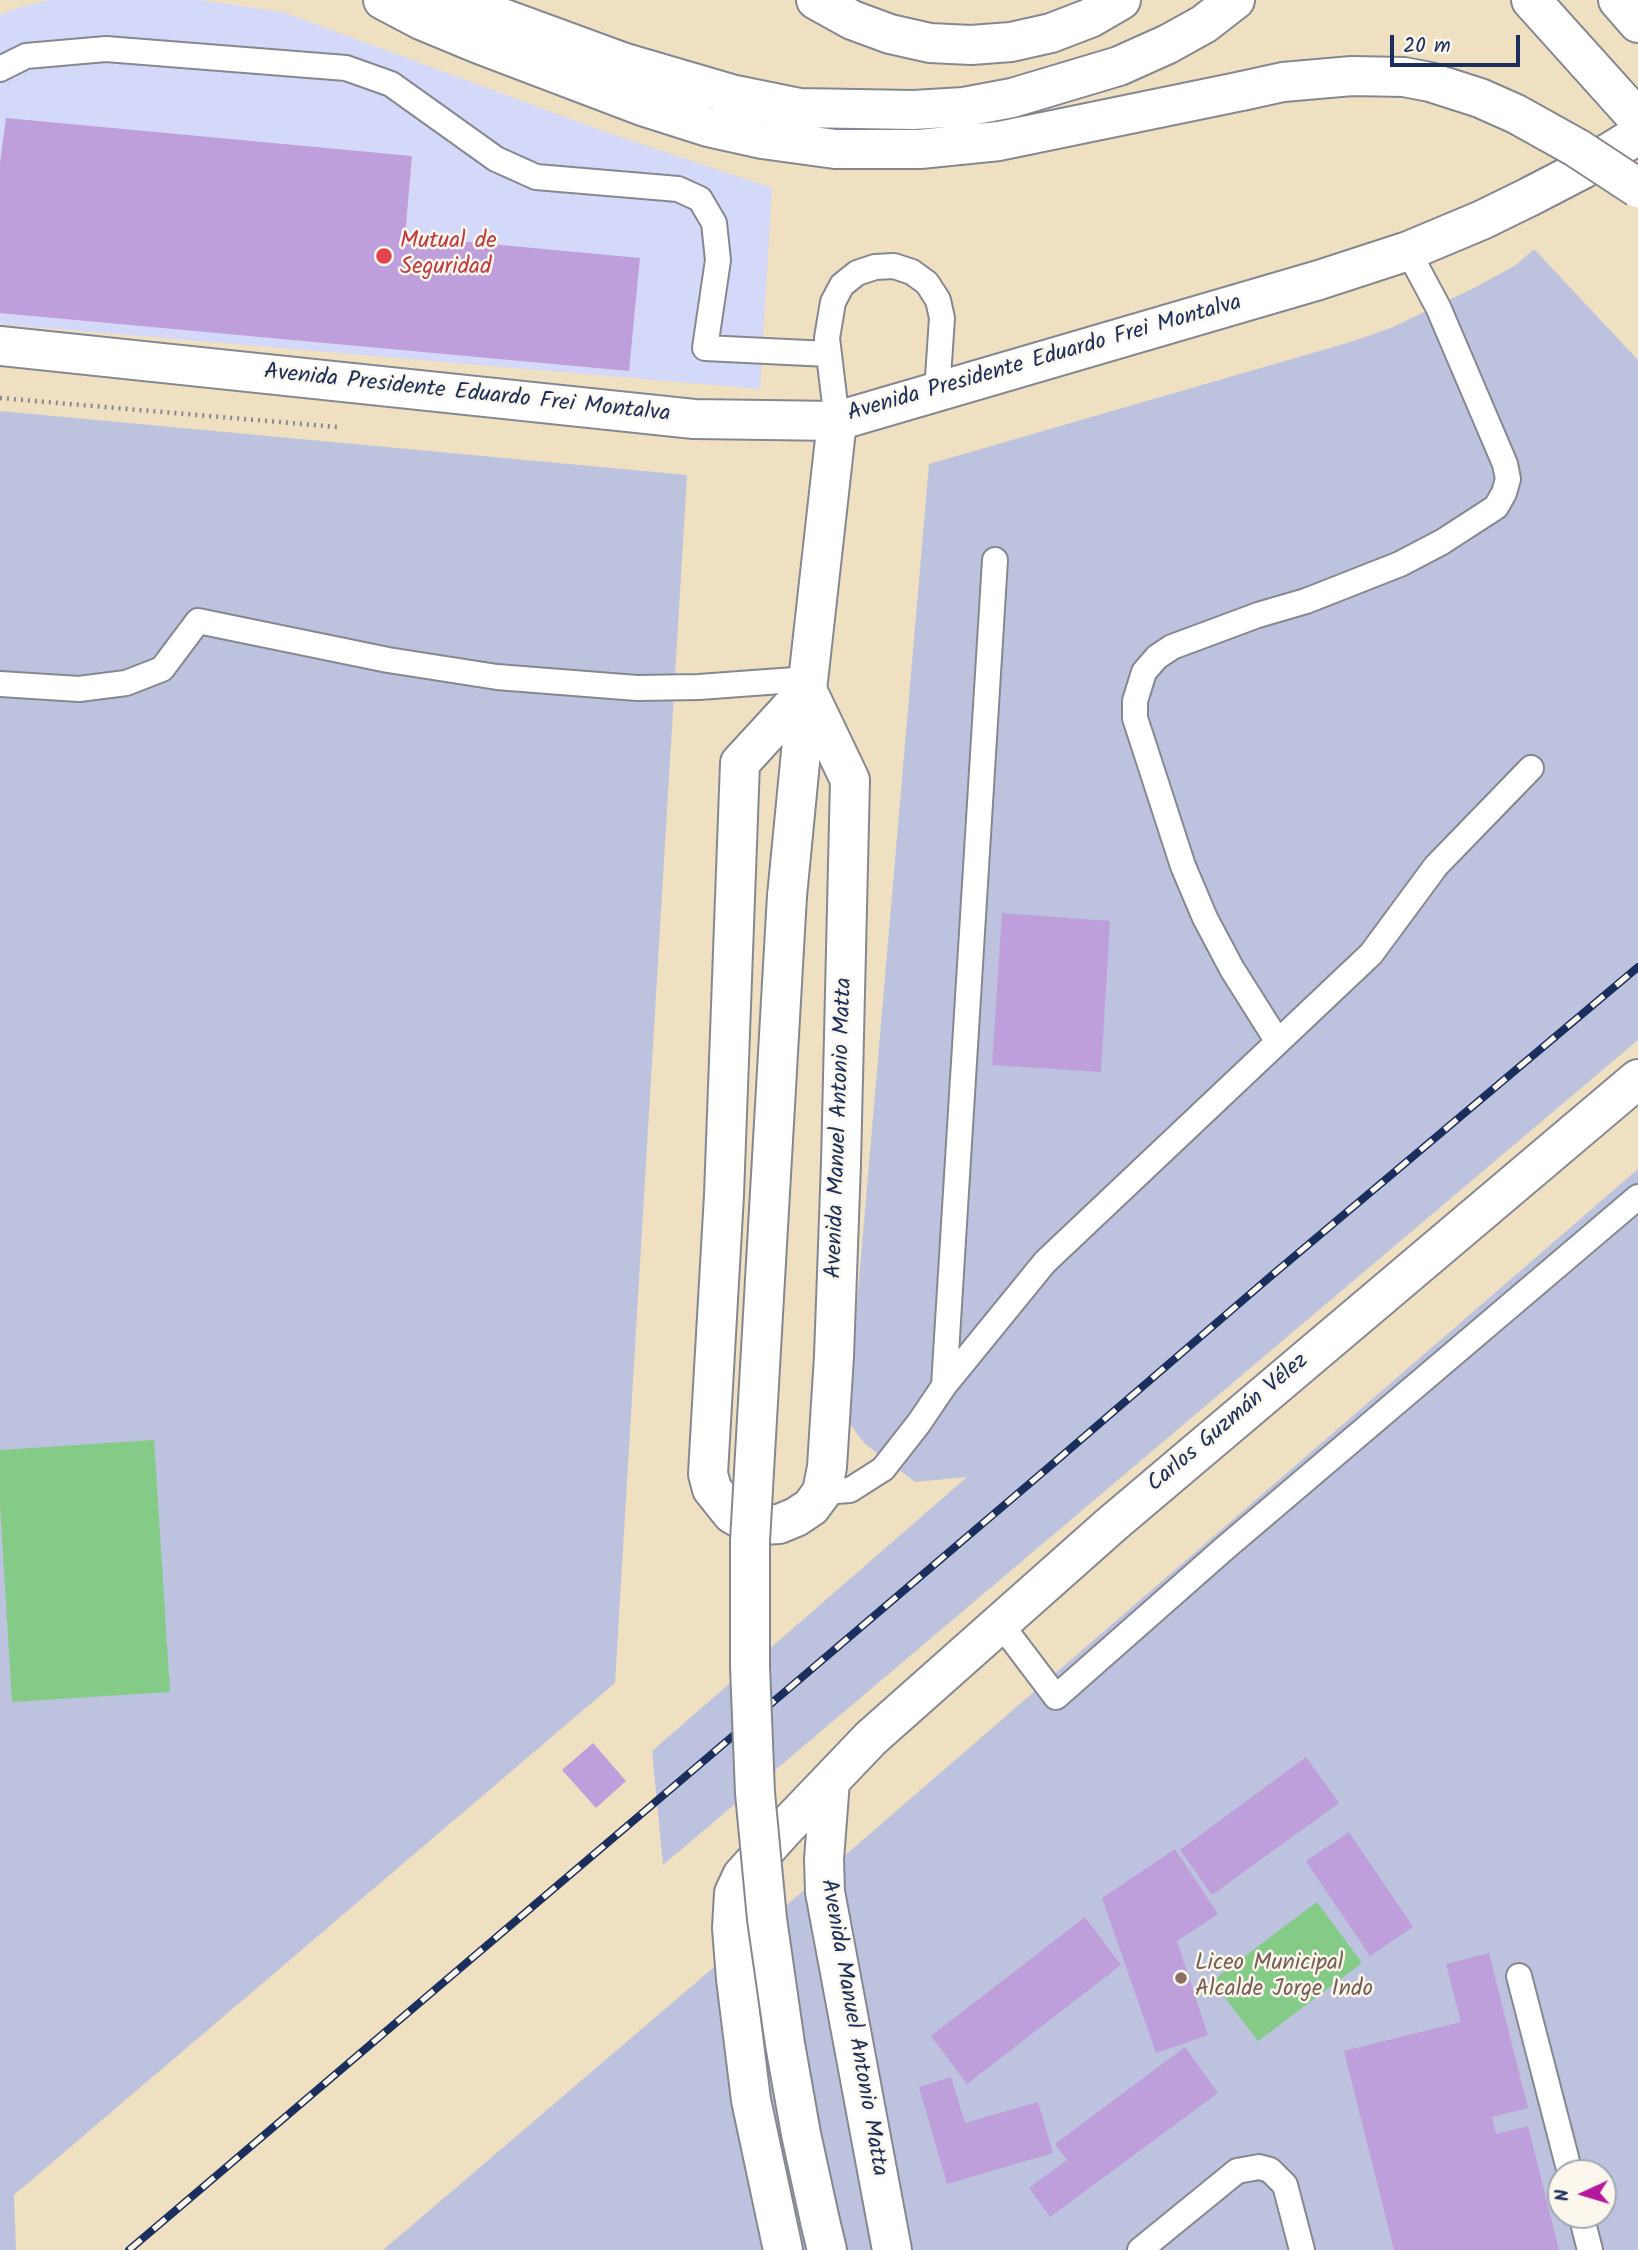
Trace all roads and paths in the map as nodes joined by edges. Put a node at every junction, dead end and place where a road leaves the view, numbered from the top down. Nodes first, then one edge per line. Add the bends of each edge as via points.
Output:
1 (383, 0) edge
2 (441, 0) edge
3 (816, 0) edge
4 (1121, 0) edge
5 (1235, 0) edge
6 (1531, 0) edge
7 (1618, 0) edge
8 (1638, 23) edge
9 (0, 69) edge
10 (1638, 119) edge
11 (1638, 135) edge
12 (1638, 188) edge
13 (1408, 251) junction
14 (0, 346) edge
15 (828, 354) junction
16 (937, 392) junction
17 (837, 421) junction
18 (995, 560) dead end
19 (0, 684) edge
20 (807, 684) junction
21 (1531, 768) dead end
22 (1278, 1042) junction
23 (1638, 1079) edge
24 (1638, 1197) edge
25 (944, 1386) junction
26 (822, 1492) junction
27 (1000, 1623) junction
28 (830, 1780) junction
29 (1519, 1976) dead end
30 (1566, 2159) edge
31 (1585, 2229) edge
32 (823, 2236) edge
33 (783, 2250) edge
34 (892, 2250) edge
35 (1140, 2250) edge
36 (1302, 2250) edge
37 (1590, 2250) edge

1 - 12 main road, bridge via 479,44 645,107 762,139 835,149 920,149 999,141 1283,82 1404,77 1480,98 1516,114
2 - 5 main road via 731,94 800,108 863,110 964,107 1025,94 1119,66 1204,24
3 - 4 main road via 890,34 930,43 971,45 1051,33
6 - 10 main road
7 - 8 main road
9 - 15 lane via 26,56 106,49 346,68 391,84 496,159 536,177 678,189 701,199 714,223 718,260 705,348
11 - 13 main road, Avenida Presidente Eduardo Frei Montalva via 1529,197
13 - 16 main road, Avenida Presidente Eduardo Frei Montalva
13 - 22 lane via 1438,307 1505,464 1508,479 1496,507 1400,564 1172,647 1144,672 1135,701 1135,718 1183,866 1232,969
14 - 17 main road, Avenida Presidente Eduardo Frei Montalva via 694,419
15 - 16 lane via 829,320 842,285 875,267 912,272 927,284 942,318
15 - 17 lane
16 - 17 main road, Avenida Presidente Eduardo Frei Montalva
17 - 20 main road
18 - 25 lane
19 - 20 lane via 79,689 126,683 162,669 198,621 497,677 637,688
20 - 26 main road, Avenida Manuel Antonio Matta via 850,780 834,1356
20 - 26 main road via 740,763 708,1474 712,1489 732,1514 761,1525 796,1517
20 - 32 main road, bridge via 787,896 751,1515 750,1667 767,1919 800,2134
21 - 22 lane via 1436,866 1371,954
22 - 25 lane via 1045,1262
23 - 27 main road, Carlos Guzmán Vélez
24 - 27 lane via 1056,1697
25 - 26 lane via 883,1469 850,1490
27 - 28 main road, Carlos Guzmán Vélez
28 - 33 main road via 742,1876 734,1893 734,1953 751,2100
28 - 34 main road, Avenida Manuel Antonio Matta via 825,1892
29 - 30 lane
31 - 37 lane
35 - 36 lane via 1237,2171 1259,2167 1270,2170 1285,2185

